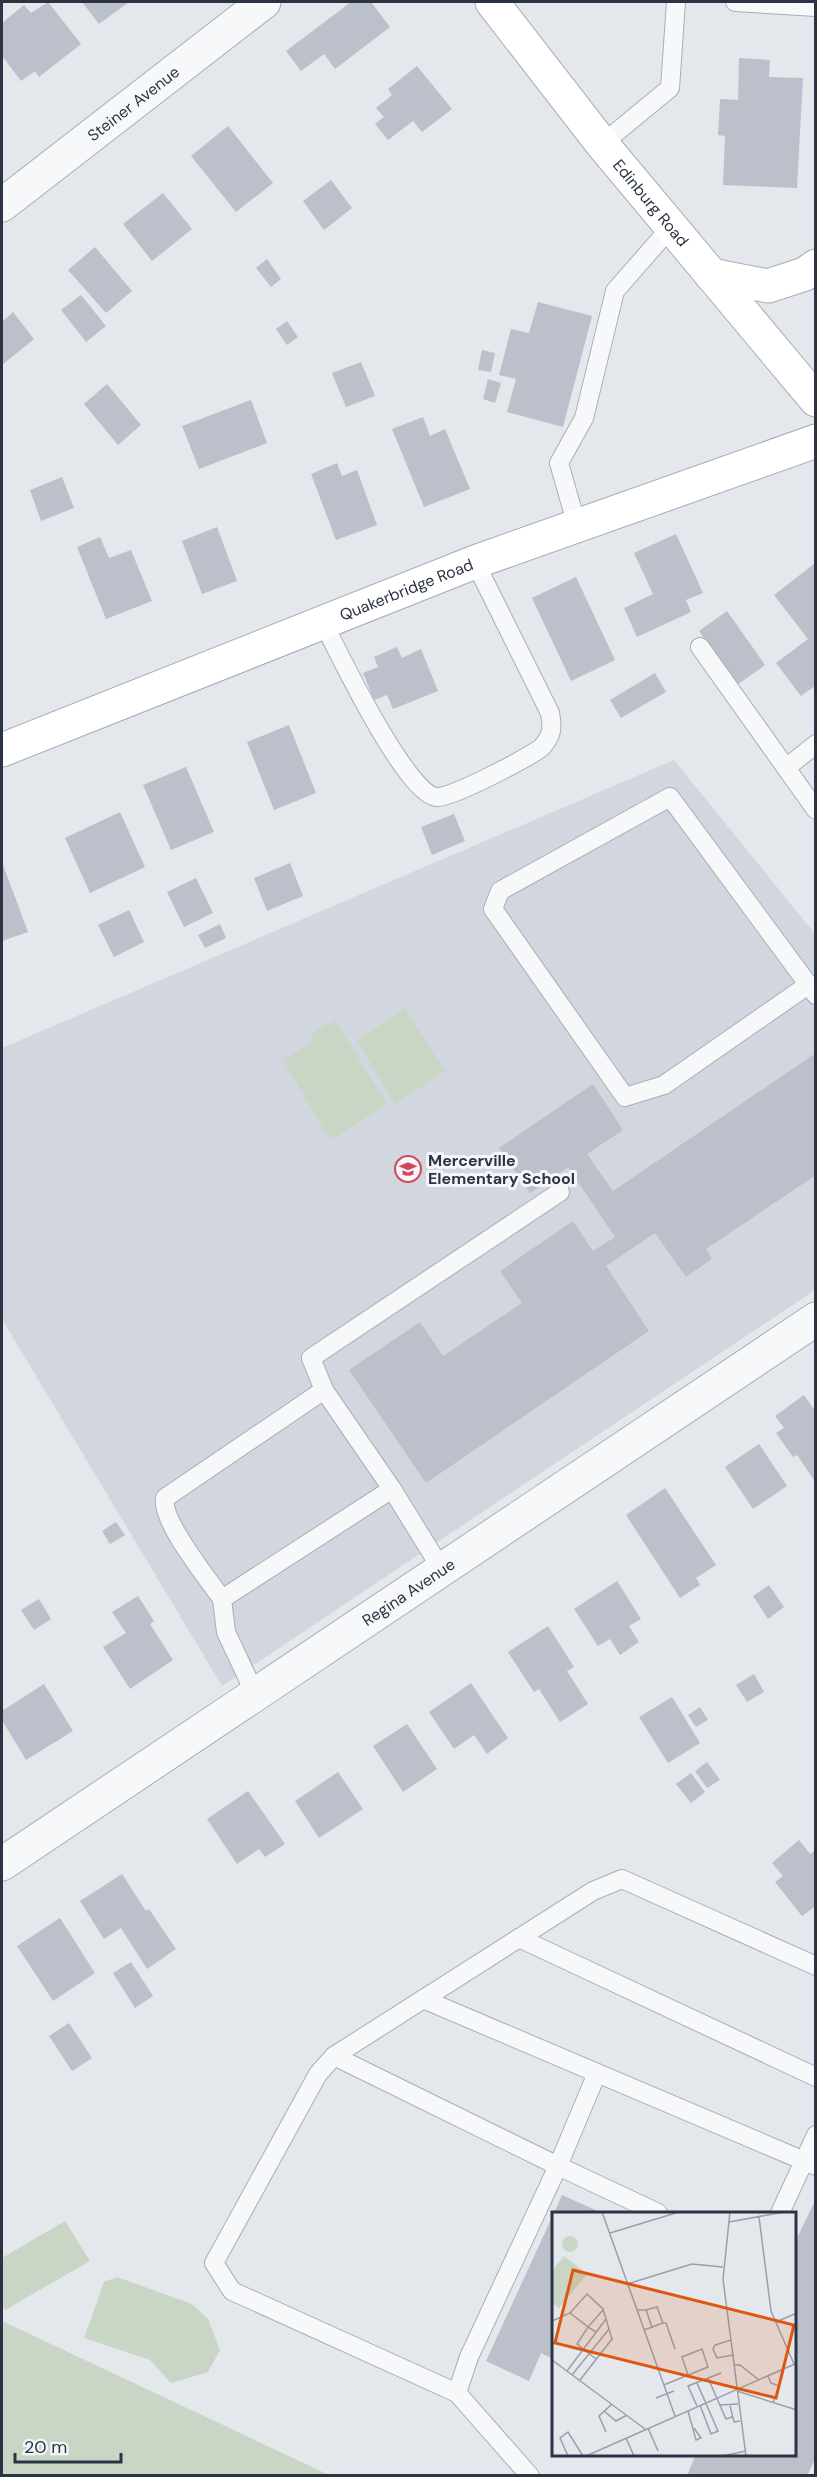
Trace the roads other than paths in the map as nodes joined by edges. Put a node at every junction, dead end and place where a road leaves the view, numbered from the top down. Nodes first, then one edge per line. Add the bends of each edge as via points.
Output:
1 (264, 2) edge
2 (492, 2) edge
3 (676, 2) edge
4 (735, 2) edge
5 (816, 7) edge
6 (602, 144) junction
7 (6, 192) edge
8 (671, 227) junction
9 (816, 266) edge
10 (711, 275) junction
11 (816, 400) edge
12 (816, 441) edge
13 (577, 526) junction
14 (475, 562) junction
15 (323, 622) junction
16 (700, 647) dead end
17 (816, 744) edge
18 (2, 750) edge
19 (786, 768) junction
20 (816, 810) edge
21 (812, 990) edge
22 (560, 1192) dead end
23 (816, 1319) edge
24 (324, 1390) junction
25 (392, 1489) junction
26 (442, 1570) junction
27 (222, 1599) junction
28 (255, 1694) junction
29 (2, 1864) edge
30 (519, 1938) junction
31 (816, 1966) edge
32 (423, 1999) junction
33 (334, 2056) junction
34 (597, 2073) junction
35 (816, 2077) edge
36 (816, 2136) edge
37 (810, 2164) edge
38 (558, 2166) junction
39 (656, 2212) edge
40 (781, 2212) edge
41 (457, 2393) junction
42 (530, 2475) edge

1 - 7 street, Steiner Avenue
2 - 6 main road, Edinburg Road
3 - 6 lane via 670,88
4 - 5 lane
6 - 8 main road, Edinburg Road
8 - 10 main road, Edinburg Road
8 - 13 lane via 615,291 584,418 559,464
9 - 10 main road via 805,274 768,286
10 - 11 main road, Edinburg Road
12 - 13 main road, Quakerbridge Road
13 - 14 main road, Quakerbridge Road
14 - 15 main road, Quakerbridge Road
14 - 15 lane via 550,712 553,728 541,748 467,787 437,797 425,793 404,770
15 - 18 main road, Quakerbridge Road
16 - 19 lane
17 - 19 lane
19 - 20 lane
21 - 21 lane via 670,797 500,891 493,909 625,1097 663,1085
22 - 24 lane via 310,1358
23 - 26 street, Regina Avenue
24 - 25 lane
24 - 27 lane via 165,1498 163,1505 170,1524
25 - 26 lane
25 - 27 lane
26 - 28 street, Regina Avenue
27 - 28 lane via 226,1632
28 - 29 street, Regina Avenue
30 - 31 lane via 593,1891 622,1878
30 - 32 lane
30 - 35 lane
32 - 33 lane
32 - 34 lane
33 - 38 lane
33 - 41 lane via 318,2074 214,2263 232,2291
34 - 37 lane
34 - 38 lane
36 - 37 lane
37 - 40 lane
38 - 39 lane
38 - 41 lane via 469,2357
41 - 42 lane

